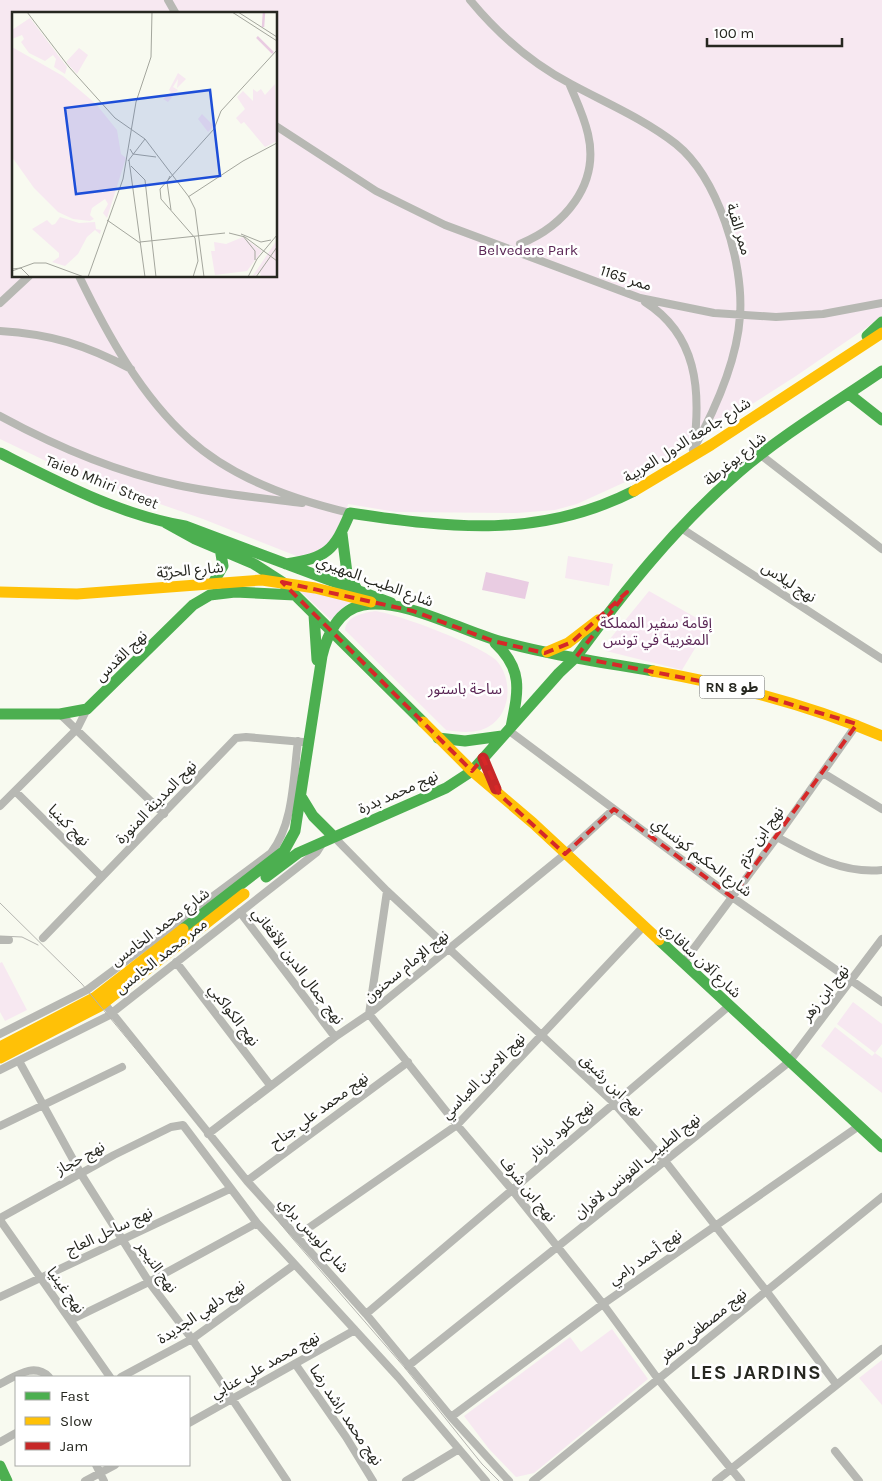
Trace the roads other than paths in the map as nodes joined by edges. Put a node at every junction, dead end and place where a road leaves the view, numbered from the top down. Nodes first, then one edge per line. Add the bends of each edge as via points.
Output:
1 (168, 0) edge
2 (470, 0) edge
3 (175, 12) edge
4 (569, 83) junction
5 (278, 127) edge
6 (524, 253) junction
7 (27, 278) edge
8 (81, 278) edge
9 (640, 298) junction
10 (0, 303) edge
11 (882, 303) edge
12 (740, 315) junction
13 (882, 322) edge
14 (0, 331) edge
15 (882, 333) edge
16 (842, 358) junction
17 (131, 369) junction
18 (882, 372) edge
19 (849, 394) junction
20 (0, 416) edge
21 (882, 420) edge
22 (0, 453) edge
23 (691, 455) junction
24 (762, 456) junction
25 (314, 505) junction
26 (350, 513) junction
27 (166, 524) junction
28 (681, 528) junction
29 (342, 534) junction
30 (220, 548) junction
31 (882, 549) edge
32 (286, 564) junction
33 (282, 582) junction
34 (213, 583) junction
35 (183, 586) junction
36 (358, 591) junction
37 (0, 592) edge
38 (627, 592) junction
39 (295, 595) junction
40 (192, 605) junction
41 (380, 605) junction
42 (413, 612) junction
43 (314, 615) junction
44 (330, 632) junction
45 (493, 641) junction
46 (545, 653) junction
47 (576, 657) junction
48 (882, 659) edge
49 (318, 676) junction
50 (87, 709) junction
51 (0, 714) edge
52 (60, 714) junction
53 (857, 724) junction
54 (77, 730) junction
55 (507, 731) junction
56 (882, 736) edge
57 (438, 738) junction
58 (304, 742) junction
59 (483, 758) junction
60 (472, 771) junction
61 (823, 772) junction
62 (16, 792) junction
63 (500, 795) junction
64 (302, 798) junction
65 (0, 806) edge
66 (614, 809) junction
67 (882, 809) edge
68 (164, 814) junction
69 (777, 837) junction
70 (329, 839) junction
71 (565, 854) junction
72 (882, 870) edge
73 (102, 877) junction
74 (387, 891) junction
75 (732, 897) junction
76 (240, 912) junction
77 (643, 927) junction
78 (43, 938) dead end
79 (882, 939) edge
80 (0, 940) edge
81 (9, 940) dead end
82 (449, 949) junction
83 (176, 962) junction
84 (683, 964) junction
85 (852, 980) junction
86 (882, 1002) edge
87 (729, 1006) junction
88 (108, 1008) junction
89 (369, 1014) junction
90 (1, 1030) edge
91 (542, 1035) junction
92 (335, 1037) junction
93 (0, 1047) edge
94 (0, 1058) edge
95 (19, 1061) junction
96 (408, 1062) junction
97 (789, 1062) junction
98 (122, 1067) dead end
99 (0, 1070) edge
100 (270, 1086) junction
101 (613, 1102) junction
102 (42, 1106) junction
103 (457, 1125) junction
104 (0, 1126) edge
105 (858, 1126) junction
106 (208, 1134) junction
107 (882, 1148) edge
108 (665, 1162) junction
109 (81, 1174) junction
110 (247, 1181) junction
111 (230, 1189) junction
112 (513, 1191) junction
113 (882, 1197) edge
114 (0, 1219) edge
115 (257, 1223) junction
116 (714, 1226) junction
117 (297, 1236) junction
118 (122, 1239) junction
119 (557, 1248) junction
120 (294, 1265) junction
121 (40, 1279) junction
122 (150, 1282) junction
123 (767, 1292) junction
124 (0, 1297) edge
125 (603, 1304) junction
126 (366, 1314) junction
127 (71, 1320) junction
128 (355, 1330) junction
129 (192, 1339) junction
130 (882, 1349) edge
131 (296, 1365) junction
132 (408, 1366) junction
133 (17, 1376) edge
134 (48, 1376) edge
135 (109, 1376) edge
136 (123, 1376) edge
137 (15, 1377) edge
138 (658, 1379) junction
139 (0, 1384) edge
140 (836, 1384) junction
141 (233, 1399) junction
142 (451, 1417) junction
143 (190, 1422) edge
144 (15, 1434) edge
145 (0, 1442) edge
146 (460, 1449) junction
147 (835, 1451) dead end
148 (0, 1466) edge
149 (96, 1466) edge
150 (113, 1466) edge
151 (732, 1469) junction
152 (100, 1473) junction
153 (4, 1480) edge
154 (85, 1481) edge
155 (104, 1481) edge
156 (287, 1481) edge
157 (373, 1481) edge
158 (406, 1481) edge
159 (486, 1481) edge
160 (509, 1481) edge
161 (533, 1481) edge
162 (716, 1481) edge
163 (741, 1481) edge
164 (859, 1481) edge

1 - 3 street
2 - 4 street, ممر القبة via 511,44
4 - 6 street via 588,134 590,148 585,180 566,215 541,235 520,244
4 - 12 street, ممر القبة via 649,126 675,144 694,163 710,188 729,235 737,274
5 - 6 street, ممر 1165 via 376,191 445,225
6 - 9 street, ممر 1165
7 - 10 street
8 - 17 street
9 - 12 street, ممر 1165
9 - 23 street via 670,323 690,360 698,390
11 - 12 street, ممر 1165 via 811,315
12 - 23 street, ممر القبة via 728,372
13 - 16 main road, شارع جامعة الدول العربية
14 - 17 street via 41,334 84,346
15 - 16 main road, شارع جامعة الدول العربية
16 - 23 main road, شارع جامعة الدول العربية
17 - 25 street via 172,422 209,455 258,482
18 - 19 main road, شارع يوغرطة
19 - 21 main road
19 - 24 main road, شارع يوغرطة
20 - 25 street via 76,452 130,472 204,490
22 - 27 main road, Taieb Mhiri Street via 60,484
23 - 26 main road, شارع جامعة الدول العربية via 634,492 597,508 540,522 455,524
24 - 28 main road, شارع يوغرطة via 722,487
24 - 31 street
25 - 26 street
26 - 29 main road
27 - 30 main road, شارع آلان سافاري
27 - 32 main road, شارع الطيب المهيري via 185,526
28 - 38 main road, شارع يوغرطة
28 - 48 street, نهج ليلاس
29 - 32 main road via 334,547 321,558
29 - 36 main road via 347,573
30 - 33 main road, شارع آلان سافاري via 257,564
30 - 34 main road via 224,563
32 - 36 main road, شارع الطيب المهيري
33 - 34 main road, شارع الحرّيّة
33 - 39 main road, شارع آلان سافاري
33 - 41 main road, شارع الحرّيّة
34 - 35 main road, شارع الحرّيّة
35 - 37 main road, شارع الحرّيّة via 77,594
35 - 40 main road via 192,596
36 - 42 main road, شارع الطيب المهيري
38 - 46 main road, شارع يوغرطة via 572,642
38 - 47 main road, شارع يوغرطة
39 - 40 main road, نهج القدس via 221,593
39 - 43 main road, شارع آلان سافاري
40 - 50 main road, نهج القدس
41 - 42 main road
41 - 44 main road via 362,604 351,609
42 - 45 main road, شارع الطيب المهيري
43 - 44 main road, شارع آلان سافاري
43 - 49 main road
44 - 49 main road
44 - 57 main road, شارع آلان سافاري
45 - 46 main road, شارع الطيب المهيري / RN 8 طو
45 - 55 main road via 504,649 519,678
46 - 47 main road, شارع الطيب المهيري / RN 8 طو
47 - 53 main road, RN 8 طو via 736,688
47 - 55 main road, شارع يوغرطة
49 - 58 main road, شارع محمد الخامس
50 - 52 main road
50 - 54 street, نهج القدس
51 - 52 main road
52 - 54 street
53 - 56 main road, RN 8 طو
53 - 61 street, نهج ابن حزم
54 - 62 street, نهج القدس
54 - 68 street
55 - 57 main road via 465,741
55 - 59 main road, نهج محمد بدرة
55 - 66 street, شارع الحكيم كونساي
57 - 60 main road, شارع آلان سافاري
58 - 64 main road, شارع محمد الخامس
58 - 68 street, نهج المدينة المنورة via 236,738
58 - 90 street, ممر محمد الخامس via 284,831 271,853 86,990
59 - 60 main road, نهج محمد بدرة
59 - 63 main road
60 - 63 main road, شارع آلان سافاري
60 - 70 main road, نهج محمد بدرة via 446,788
61 - 67 street
61 - 69 street, نهج ابن حزم
62 - 65 street, نهج القدس
62 - 73 street, نهج كينيا
63 - 71 main road, شارع آلان سافاري
64 - 70 main road
64 - 93 main road, شارع محمد الخامس via 290,842 270,863 94,998
66 - 71 street, نهج الإمام سحنون
66 - 75 street, شارع الحكيم كونساي
68 - 73 street, نهج المدينة المنورة
69 - 72 street via 828,864 864,871
69 - 75 street, نهج ابن حزم
70 - 74 street, نهج ابن رشيق
70 - 76 street, ممر محمد الخامس
70 - 88 main road, شارع محمد الخامس via 292,857
71 - 77 main road, شارع آلان سافاري
71 - 82 street, نهج الإمام سحنون
73 - 78 street, نهج المدينة المنورة
74 - 82 street, نهج ابن رشيق
74 - 89 street
75 - 84 street, نهج ابن حزم
75 - 85 street, شارع الحكيم كونساي
76 - 83 street, ممر محمد الخامس
76 - 92 street, نهج جمال الدين الأفغاني
77 - 84 main road, شارع آلان سافاري
77 - 91 street, نهج الامين العباسي
79 - 85 street, نهج ابن زهر
80 - 81 street
82 - 89 street, نهج الإمام سحنون
82 - 91 street, نهج ابن رشيق
83 - 88 street, ممر محمد الخامس
83 - 100 street, نهج الكواكبي
84 - 87 main road, شارع آلان سافاري
85 - 86 street, شارع الحكيم كونساي
85 - 97 street, نهج ابن زهر
87 - 97 main road, شارع آلان سافاري
87 - 101 street, نهج كلود بارنار
88 - 94 main road, شارع محمد الخامس
88 - 95 street, ممر محمد الخامس
88 - 106 street, شارع لويس براي
89 - 92 street, نهج الإمام سحنون
89 - 96 street, نهج ابن شرف
91 - 101 street, نهج ابن رشيق
91 - 103 street, نهج الامين العباسي
92 - 100 street, نهج الإمام سحنون
95 - 99 street, ممر محمد الخامس
95 - 102 street, نهج النيجر
96 - 103 street, نهج ابن شرف
96 - 110 street, نهج محمد علي جناح
97 - 105 main road, شارع آلان سافاري
97 - 108 street, نهج الطبيب الفونس لافران
98 - 102 street
100 - 106 street, نهج الإمام سحنون
101 - 108 street, نهج ابن رشيق
101 - 112 street, نهج كلود بارنار
102 - 104 street
102 - 109 street, نهج النيجر
103 - 112 street, نهج ابن شرف
103 - 117 street, نهج الامين العباسي
105 - 107 main road, شارع آلان سافاري
105 - 116 street, نهج أحمد رامي
106 - 110 street, شارع لويس براي
108 - 116 street, نهج ابن رشيق
108 - 119 street, نهج الطبيب الفونس لافران
109 - 111 street, نهج حجاز via 114,1155 183,1125
109 - 114 street, نهج حجاز
109 - 118 street, نهج النيجر
110 - 117 street, شارع لويس براي
111 - 115 street
111 - 118 street, نهج ساحل العاج
112 - 119 street, نهج ابن شرف
112 - 126 street, نهج كلود بارنار
113 - 123 street, نهج مصطفى صفر
114 - 121 street, نهج غينيا
115 - 120 street
115 - 122 street
116 - 123 street, نهج ابن رشيق
116 - 125 street, نهج أحمد رامي
117 - 126 street, شارع لويس براي
118 - 121 street, نهج ساحل العاج
118 - 122 street, نهج النيجر
119 - 125 street, نهج ابن شرف
119 - 132 street, نهج الطبيب الفونس لافران
120 - 128 street
120 - 129 street, نهج دلهي الجديدة
121 - 124 street, نهج ساحل العاج
121 - 127 street, نهج غينيا
122 - 127 street
122 - 129 street, نهج النيجر
123 - 138 street, نهج مصطفى صفر
123 - 140 street, نهج ابن رشيق
125 - 138 street, نهج ابن شرف
125 - 142 street, نهج أحمد رامي
126 - 132 street, شارع لويس براي
127 - 135 street, نهج غينيا
128 - 131 street, نهج محمد علي عنابي
128 - 146 street
129 - 136 street, نهج دلهي الجديدة
129 - 141 street, نهج النيجر
130 - 140 street
131 - 141 street, نهج محمد علي عنابي
131 - 157 street, نهج محمد راشد رضا
132 - 142 street, شارع لويس براي
133 - 134 street via 29,1370 40,1370
137 - 139 street
138 - 151 street, نهج ابن شرف
138 - 161 street, نهج مصطفى صفر
140 - 151 street
141 - 143 street, نهج محمد علي عنابي
141 - 156 street, نهج النيجر
142 - 160 street, شارع لويس براي
144 - 145 street
146 - 158 street
146 - 159 street
147 - 164 street
148 - 153 main road
149 - 152 street
150 - 152 street
151 - 162 street
151 - 163 street, نهج ابن شرف
152 - 154 street
152 - 155 street

